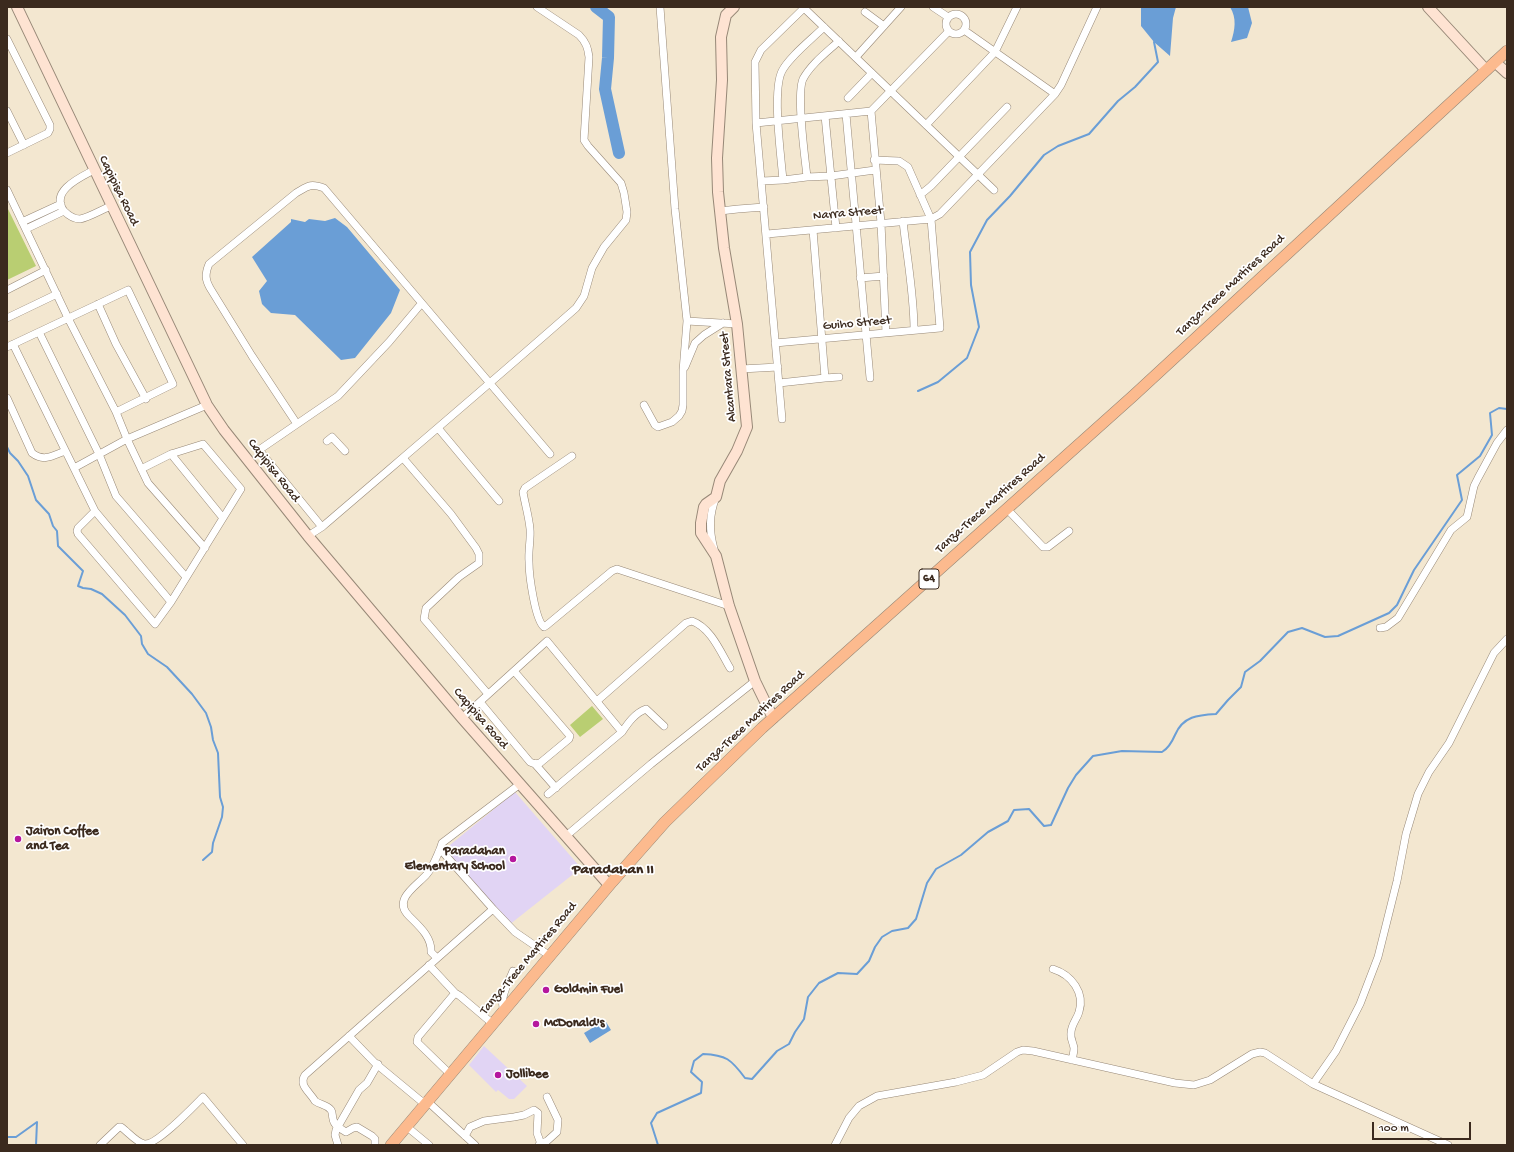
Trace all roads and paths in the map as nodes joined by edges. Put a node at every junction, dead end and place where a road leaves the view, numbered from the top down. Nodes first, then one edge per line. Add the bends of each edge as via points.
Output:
1 (17, 7) edge
2 (537, 7) edge
3 (660, 7) edge
4 (901, 7) edge
5 (933, 7) edge
6 (964, 7) edge
7 (1017, 7) edge
8 (1097, 7) edge
9 (1428, 7) edge
10 (730, 8) edge
11 (802, 8) edge
12 (865, 12) dead end
13 (960, 15) junction
14 (948, 17) junction
15 (884, 26) junction
16 (824, 27) junction
17 (964, 30) junction
18 (949, 31) junction
19 (7, 39) edge
20 (839, 41) junction
21 (1507, 51) edge
22 (995, 52) junction
23 (856, 58) junction
24 (1495, 62) junction
25 (1486, 70) junction
26 (872, 73) junction
27 (1507, 73) edge
28 (891, 91) junction
29 (1054, 94) junction
30 (848, 98) dead end
31 (1007, 107) dead end
32 (7, 111) edge
33 (871, 111) junction
34 (846, 114) junction
35 (825, 116) junction
36 (801, 118) junction
37 (778, 121) junction
38 (756, 123) junction
39 (926, 125) junction
40 (24, 145) junction
41 (7, 153) edge
42 (959, 157) junction
43 (874, 160) junction
44 (94, 170) junction
45 (875, 170) junction
46 (852, 174) junction
47 (978, 175) junction
48 (831, 176) junction
49 (807, 177) junction
50 (783, 180) junction
51 (762, 181) junction
52 (7, 190) edge
53 (994, 190) dead end
54 (920, 195) junction
55 (111, 206) junction
56 (62, 207) junction
57 (764, 207) junction
58 (720, 211) junction
59 (931, 219) junction
60 (904, 222) junction
61 (881, 224) junction
62 (24, 225) junction
63 (856, 226) junction
64 (836, 228) junction
65 (813, 230) junction
66 (767, 234) junction
67 (46, 270) junction
68 (884, 276) junction
69 (860, 278) junction
70 (7, 290) edge
71 (56, 294) junction
72 (98, 304) junction
73 (421, 304) junction
74 (7, 318) edge
75 (68, 318) junction
76 (687, 321) junction
77 (723, 323) junction
78 (737, 324) junction
79 (914, 330) junction
80 (39, 332) junction
81 (886, 333) junction
82 (866, 335) junction
83 (821, 339) junction
84 (775, 343) junction
85 (10, 346) edge
86 (778, 367) junction
87 (741, 370) junction
88 (683, 371) junction
89 (839, 377) dead end
90 (825, 378) junction
91 (870, 378) dead end
92 (779, 383) junction
93 (491, 384) junction
94 (7, 398) edge
95 (146, 399) junction
96 (207, 405) junction
97 (644, 405) dead end
98 (116, 412) junction
99 (782, 419) dead end
100 (297, 424) junction
101 (438, 428) junction
102 (1507, 430) edge
103 (127, 439) junction
104 (327, 441) dead end
105 (65, 451) junction
106 (345, 451) dead end
107 (99, 454) junction
108 (171, 454) junction
109 (550, 454) dead end
110 (572, 456) dead end
111 (403, 458) junction
112 (74, 468) junction
113 (141, 468) junction
114 (499, 501) dead end
115 (1007, 509) junction
116 (95, 511) junction
117 (223, 518) junction
118 (322, 527) junction
119 (1069, 531) dead end
120 (308, 536) junction
121 (205, 548) junction
122 (186, 577) junction
123 (171, 602) junction
124 (728, 606) junction
125 (1380, 628) dead end
126 (1507, 638) edge
127 (730, 668) dead end
128 (514, 671) junction
129 (755, 681) junction
130 (488, 694) junction
131 (597, 701) junction
132 (480, 702) junction
133 (462, 718) junction
134 (774, 718) junction
135 (664, 726) dead end
136 (622, 732) junction
137 (535, 764) junction
138 (520, 784) junction
139 (556, 788) junction
140 (548, 794) dead end
141 (566, 836) junction
142 (440, 849) junction
143 (609, 885) junction
144 (493, 909) junction
145 (550, 956) junction
146 (437, 958) junction
147 (429, 965) junction
148 (1053, 969) dead end
149 (513, 972) dead end
150 (455, 994) junction
151 (504, 1011) junction
152 (493, 1024) junction
153 (350, 1036) junction
154 (1072, 1060) junction
155 (378, 1064) junction
156 (450, 1074) junction
157 (1313, 1084) junction
158 (546, 1097) dead end
159 (427, 1101) junction
160 (406, 1126) junction
161 (338, 1127) junction
162 (465, 1136) junction
163 (100, 1145) edge
164 (243, 1145) edge
165 (338, 1145) edge
166 (375, 1145) edge
167 (391, 1145) edge
168 (428, 1145) edge
169 (475, 1145) edge
170 (540, 1145) edge
171 (836, 1145) edge
172 (1448, 1145) edge

1 - 44 main road, Capipisa Road
2 - 93 street via 580,35 585,41 589,57 584,140 621,183 627,212 626,220 604,247 592,268 584,296 576,308
3 - 76 street
4 - 15 street
5 - 14 street
6 - 13 street
7 - 22 street
8 - 29 street via 1061,85
9 - 25 main road
10 - 58 main road, Alcantara Street via 721,37 722,80 717,158
11 - 16 street
11 - 38 street via 757,56
12 - 15 street
13 - 14 street via 953,14
13 - 17 street via 966,22
14 - 18 street via 946,26
15 - 23 street
16 - 20 street
16 - 37 street via 782,70 778,84
17 - 18 street via 958,34
17 - 22 street
18 - 28 street
19 - 40 street via 50,125 48,133
20 - 23 street
20 - 36 street via 803,79
21 - 24 main road, Tanza-Trece Martires Road / 64
22 - 29 street
22 - 39 street
23 - 26 street
24 - 25 main road, Tanza-Trece Martires Road / 64
24 - 27 main road
25 - 115 main road, Tanza-Trece Martires Road / 64
26 - 28 street
26 - 30 street
28 - 33 street
28 - 39 street
29 - 47 street
31 - 42 street
32 - 40 street
33 - 34 street
33 - 43 street
34 - 35 street
34 - 46 street
35 - 36 street
35 - 48 street
36 - 37 street
36 - 49 street
37 - 38 street
37 - 50 street
38 - 51 street
39 - 42 street
40 - 41 street
42 - 47 street
42 - 54 street
43 - 45 street
43 - 54 street via 903,163 908,167
44 - 55 main road, Capipisa Road
44 - 56 street via 67,185 61,195
45 - 46 street
45 - 61 street
46 - 48 street
46 - 63 street
47 - 53 street
47 - 59 street via 940,214
48 - 49 street
48 - 64 street
49 - 50 street
50 - 51 street
51 - 57 street
52 - 62 street
54 - 59 street
55 - 56 street via 80,219 71,217
55 - 96 main road, Capipisa Road
56 - 62 street
57 - 58 street
57 - 66 street
58 - 78 main road, Alcantara Street
59 - 60 street, Narra Street
59 - 79 street, Guiho Street via 940,328
60 - 61 street, Narra Street
60 - 79 street
61 - 63 street, Narra Street
61 - 68 street
62 - 67 street
63 - 64 street, Narra Street
63 - 69 street
64 - 65 street, Narra Street
65 - 66 street, Narra Street
65 - 83 street
66 - 84 street
67 - 70 street
67 - 71 street
68 - 69 street
68 - 81 street
69 - 82 street
71 - 74 street
71 - 75 street
72 - 75 street
72 - 95 street
72 - 95 street via 128,290 173,384
73 - 93 street
73 - 100 street via 338,396
73 - 100 street via 324,188 315,185 309,185 296,193 209,264 206,280 210,288
75 - 80 street
75 - 98 street
76 - 77 street
76 - 88 street
77 - 78 street
77 - 88 street via 695,343
78 - 87 main road, Alcantara Street
79 - 81 street, Guiho Street
80 - 85 street
80 - 107 street
81 - 82 street, Guiho Street
82 - 83 street, Guiho Street
82 - 91 street
83 - 84 street, Guiho Street
83 - 90 street
84 - 86 street
85 - 105 street
86 - 87 street
86 - 92 street
87 - 124 main road, Alcantara Street via 747,427 720,481 716,497 704,507 701,523 701,534 716,556
88 - 97 street via 683,405 675,420 658,427
89 - 90 street
90 - 92 street
92 - 99 street
93 - 101 street
93 - 109 street
94 - 105 street via 32,453 45,458
95 - 98 street
96 - 103 street
96 - 120 main road, Capipisa Road
98 - 103 street
100 - 118 street via 260,450
101 - 111 street
101 - 114 street
102 - 125 street via 1497,443 1474,486 1467,517 1451,530 1398,618 1386,627
103 - 107 street
103 - 113 street
104 - 106 street via 332,437
105 - 112 street
107 - 112 street
107 - 122 street via 116,496
108 - 113 street
108 - 117 street
108 - 117 street via 203,444 241,490
110 - 124 street via 525,488 523,492 530,529 531,585 541,625 547,625 617,569
111 - 118 street
111 - 130 street via 451,514 479,554 479,563 459,576 426,608 424,619
112 - 116 street
113 - 121 street via 148,483
115 - 119 street via 1043,547 1048,547
115 - 134 main road, Tanza-Trece Martires Road / 64
116 - 123 street
116 - 123 street via 78,528 78,534 155,624
117 - 121 street
118 - 120 street
120 - 133 main road, Capipisa Road
121 - 122 street
122 - 123 street
124 - 129 main road, Alcantara Street
126 - 157 street via 1491,658 1449,743 1429,772 1418,794 1406,834 1378,957 1360,1004 1336,1051
127 - 131 street via 707,630 692,621 686,623
128 - 130 street
128 - 131 street via 547,641
128 - 137 street via 570,736 540,763
129 - 134 main road, Alcantara Street
129 - 141 street
130 - 132 street
131 - 136 street
132 - 133 street
132 - 137 street via 530,762
133 - 138 main road, Capipisa Road
134 - 143 main road, Tanza-Trece Martires Road / 64 via 665,822
135 - 136 street via 646,709 627,723
136 - 139 street
137 - 139 street
138 - 141 main road, Capipisa Road
138 - 142 street via 442,843
139 - 140 street
141 - 143 main road, Capipisa Road
142 - 144 street
142 - 146 street via 427,874 406,895 402,904 404,911 431,943 431,952
143 - 145 main road, Tanza-Trece Martires Road / 64
144 - 145 street via 515,932
144 - 146 street
145 - 151 main road, Tanza-Trece Martires Road / 64
146 - 147 street
147 - 150 street
147 - 153 street
148 - 154 street via 1059,970 1079,990 1080,1012 1070,1035 1074,1049
149 - 151 street via 503,995
150 - 152 street
150 - 156 street via 416,1042
151 - 152 main road, Tanza-Trece Martires Road / 64
152 - 156 main road, Tanza-Trece Martires Road / 64
153 - 155 street
153 - 161 street via 305,1075 302,1082 315,1101 325,1104 331,1110
154 - 157 street via 1194,1085 1210,1080 1252,1054 1260,1052 1271,1056
154 - 171 street via 1023,1050 982,1075 877,1096 859,1106 849,1118
155 - 159 street via 421,1101
155 - 161 street via 367,1083 359,1090
156 - 159 main road, Tanza-Trece Martires Road / 64
157 - 172 street
158 - 170 street via 558,1120 556,1132
159 - 160 main road, Tanza-Trece Martires Road / 64
159 - 162 street
160 - 167 main road, Tanza-Trece Martires Road / 64
160 - 168 street
161 - 165 street via 334,1133
161 - 166 street via 346,1132 357,1128 372,1136
162 - 169 street
162 - 170 street via 470,1128 484,1121 524,1115 534,1110 538,1113 537,1133
163 - 164 street via 118,1127 144,1144 152,1143 203,1098

